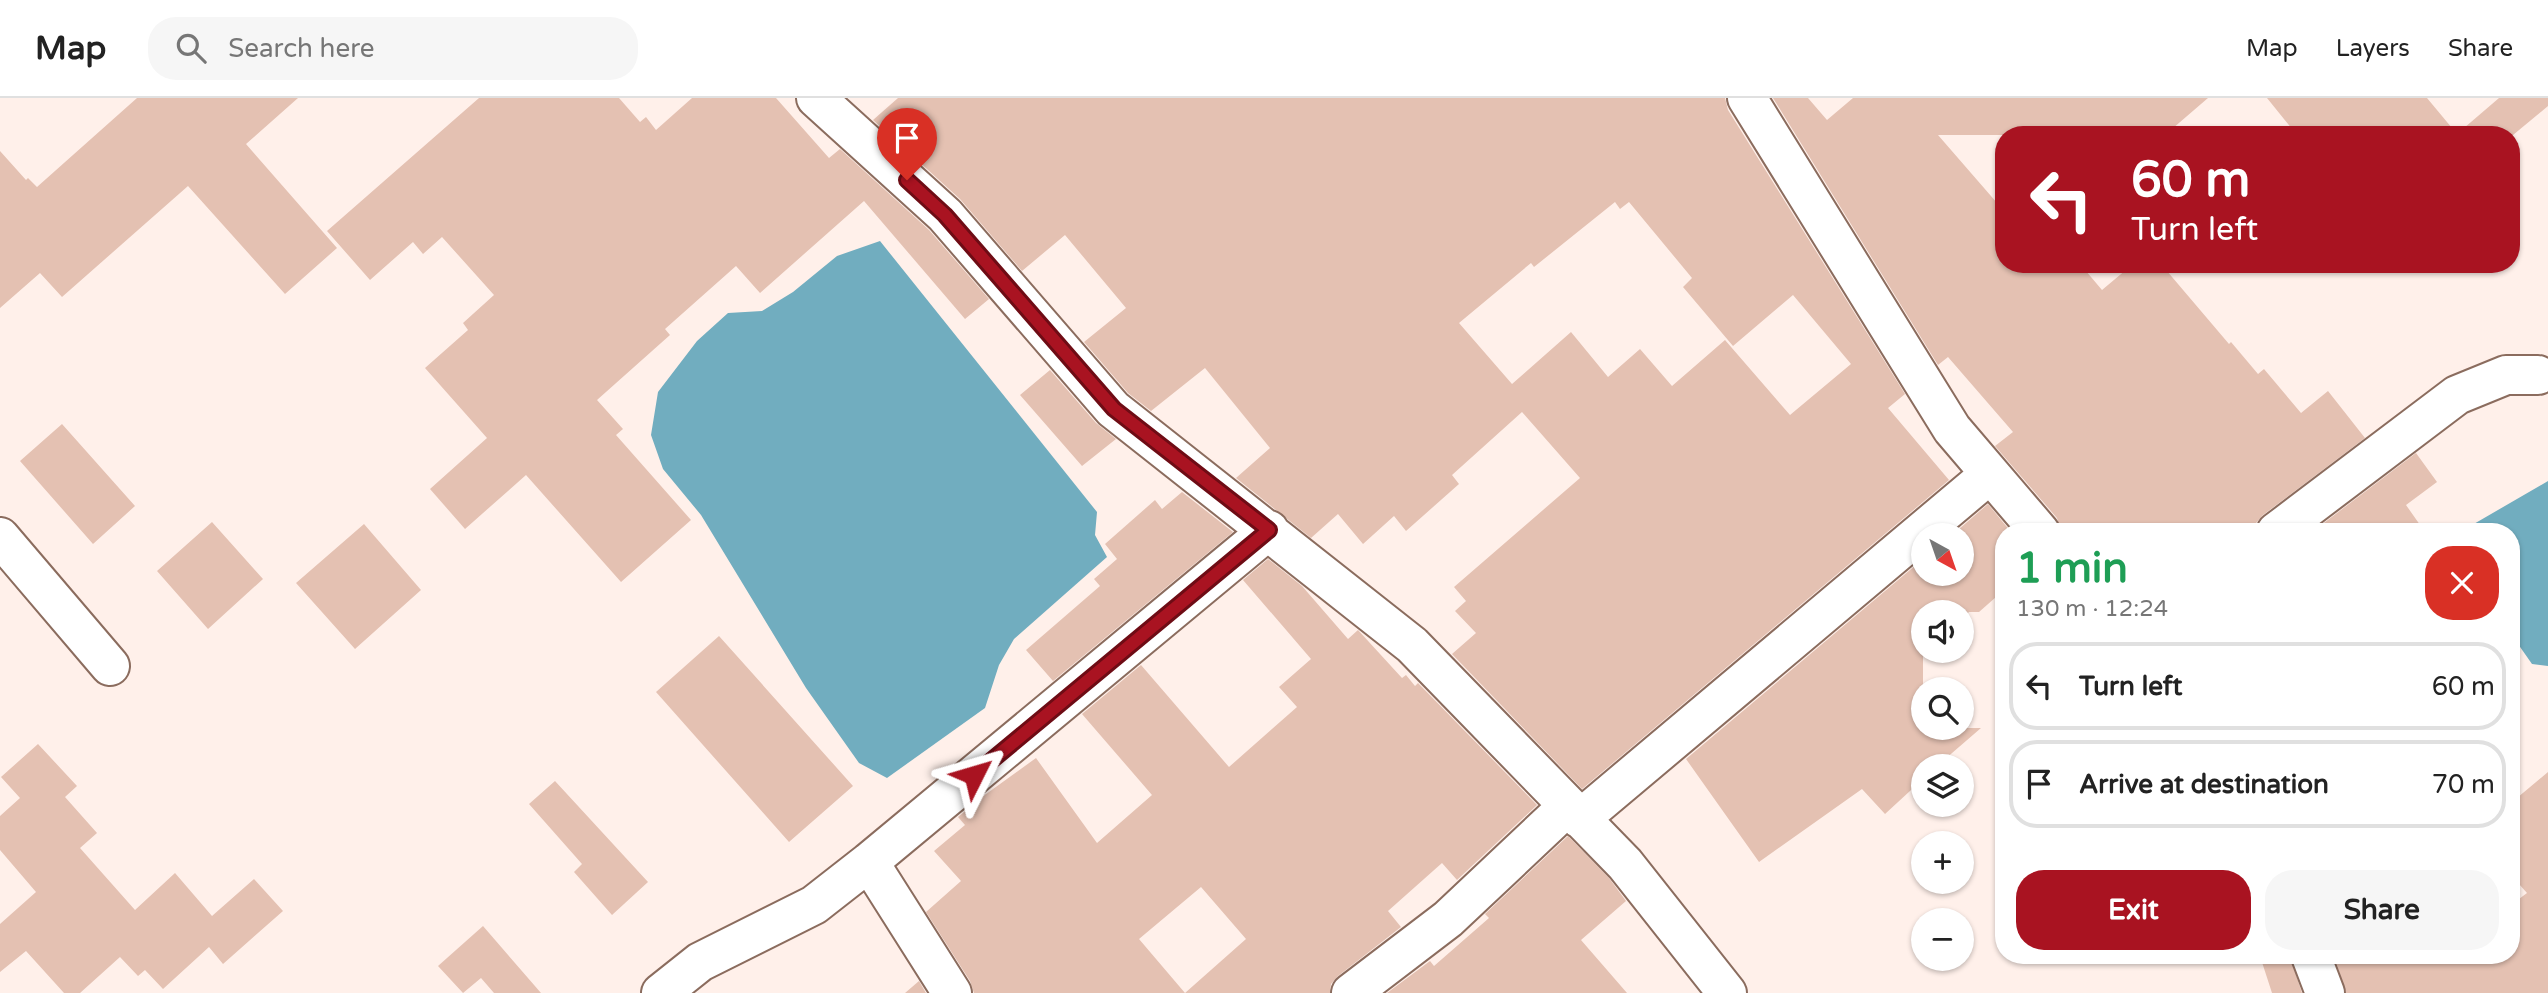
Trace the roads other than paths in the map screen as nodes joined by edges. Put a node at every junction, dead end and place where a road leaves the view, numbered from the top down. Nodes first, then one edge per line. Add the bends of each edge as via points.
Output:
1 (1746, 98) edge
2 (829, 102) edge
3 (2538, 375) dead end
4 (1990, 474) junction
5 (2032, 523) edge
6 (2288, 523) edge
7 (1269, 530) junction
8 (0, 537) edge
9 (110, 666) dead end
10 (1574, 813) junction
11 (869, 862) junction
12 (2314, 964) edge
13 (661, 993) edge
14 (952, 993) edge
15 (1351, 993) edge
16 (1727, 993) edge
17 (2325, 993) edge

1 - 4 street via 1952,429
2 - 7 street via 945,215 1114,409
3 - 6 street via 2505,374 2457,395
4 - 5 street
4 - 10 street
7 - 10 street via 1412,645
7 - 11 street
8 - 9 street
10 - 15 street
10 - 16 street via 1625,864
11 - 13 street via 814,905 700,962
11 - 14 street
12 - 17 street

